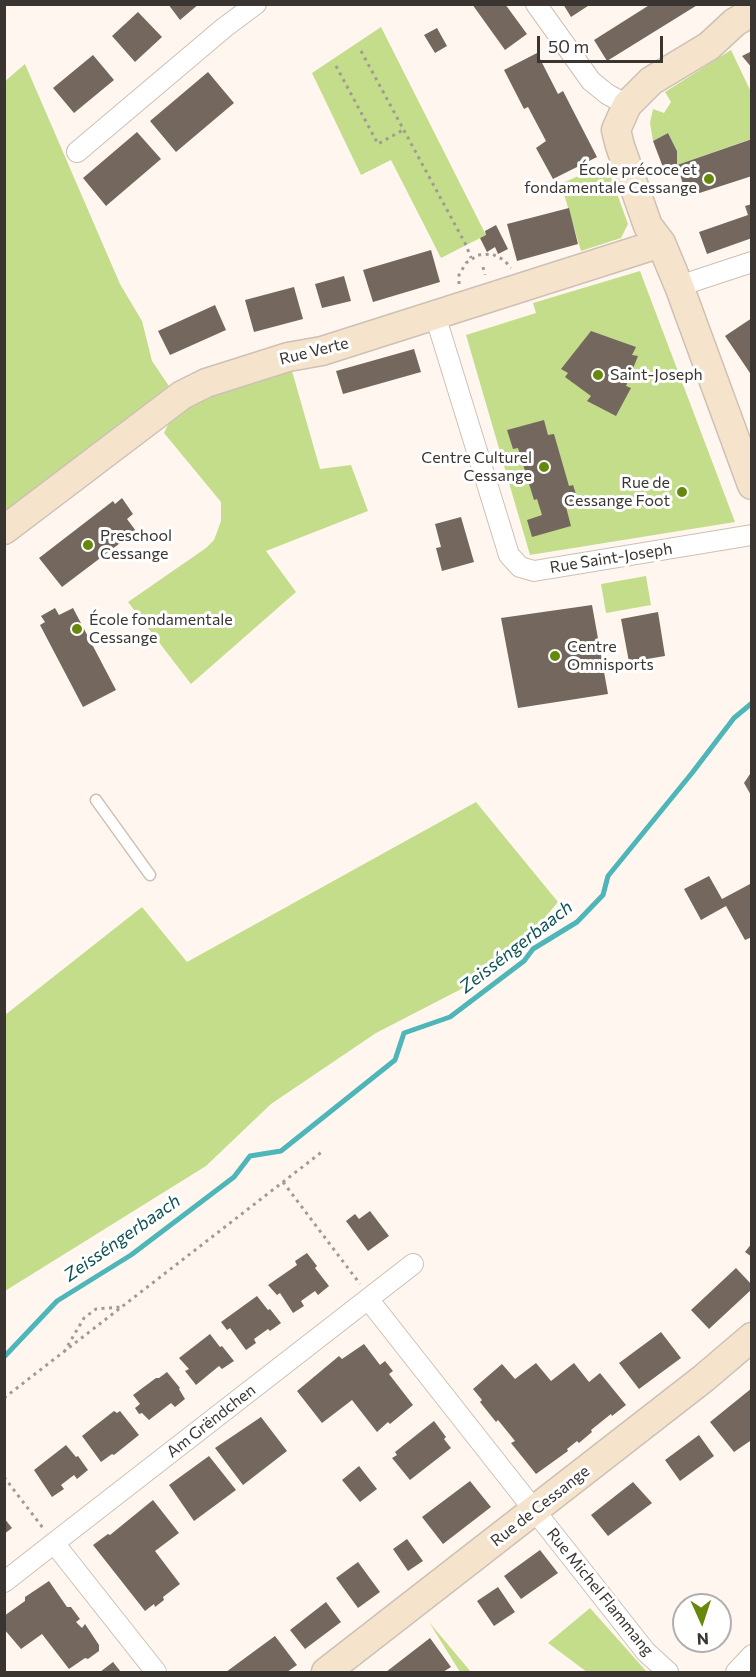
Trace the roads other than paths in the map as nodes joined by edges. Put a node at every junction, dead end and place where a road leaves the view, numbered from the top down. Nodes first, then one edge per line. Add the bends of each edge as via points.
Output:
1 (256, 4) edge
2 (536, 4) edge
3 (743, 17) edge
4 (627, 105) junction
5 (77, 152) dead end
6 (661, 243) junction
7 (752, 262) edge
8 (679, 286) junction
9 (435, 315) junction
10 (752, 485) edge
11 (4, 530) edge
12 (752, 535) edge
13 (96, 800) dead end
14 (150, 875) dead end
15 (413, 1264) dead end
16 (368, 1299) junction
17 (752, 1337) edge
18 (534, 1510) junction
19 (54, 1543) junction
20 (4, 1582) edge
21 (752, 1655) edge
22 (156, 1672) edge
23 (326, 1672) edge
24 (668, 1672) edge
25 (736, 1672) edge

1 - 5 street
2 - 4 street via 591,81
3 - 4 main road via 709,46 651,81
4 - 6 main road via 666,220
6 - 8 main road
6 - 9 main road, Rue Verte
7 - 8 street
8 - 10 main road
9 - 11 main road, Rue Verte via 198,387 182,395
9 - 12 street, Rue Saint-Joseph via 509,555 520,567 534,570
13 - 14 lane
15 - 16 street, Am Grëndchen
16 - 18 street
16 - 19 street, Am Grëndchen
17 - 18 main road, Rue de Cessange
18 - 23 main road, Rue de Cessange
18 - 24 street, Rue Michel Flammang via 646,1652
19 - 20 street, Am Grëndchen
19 - 22 street
21 - 25 street

